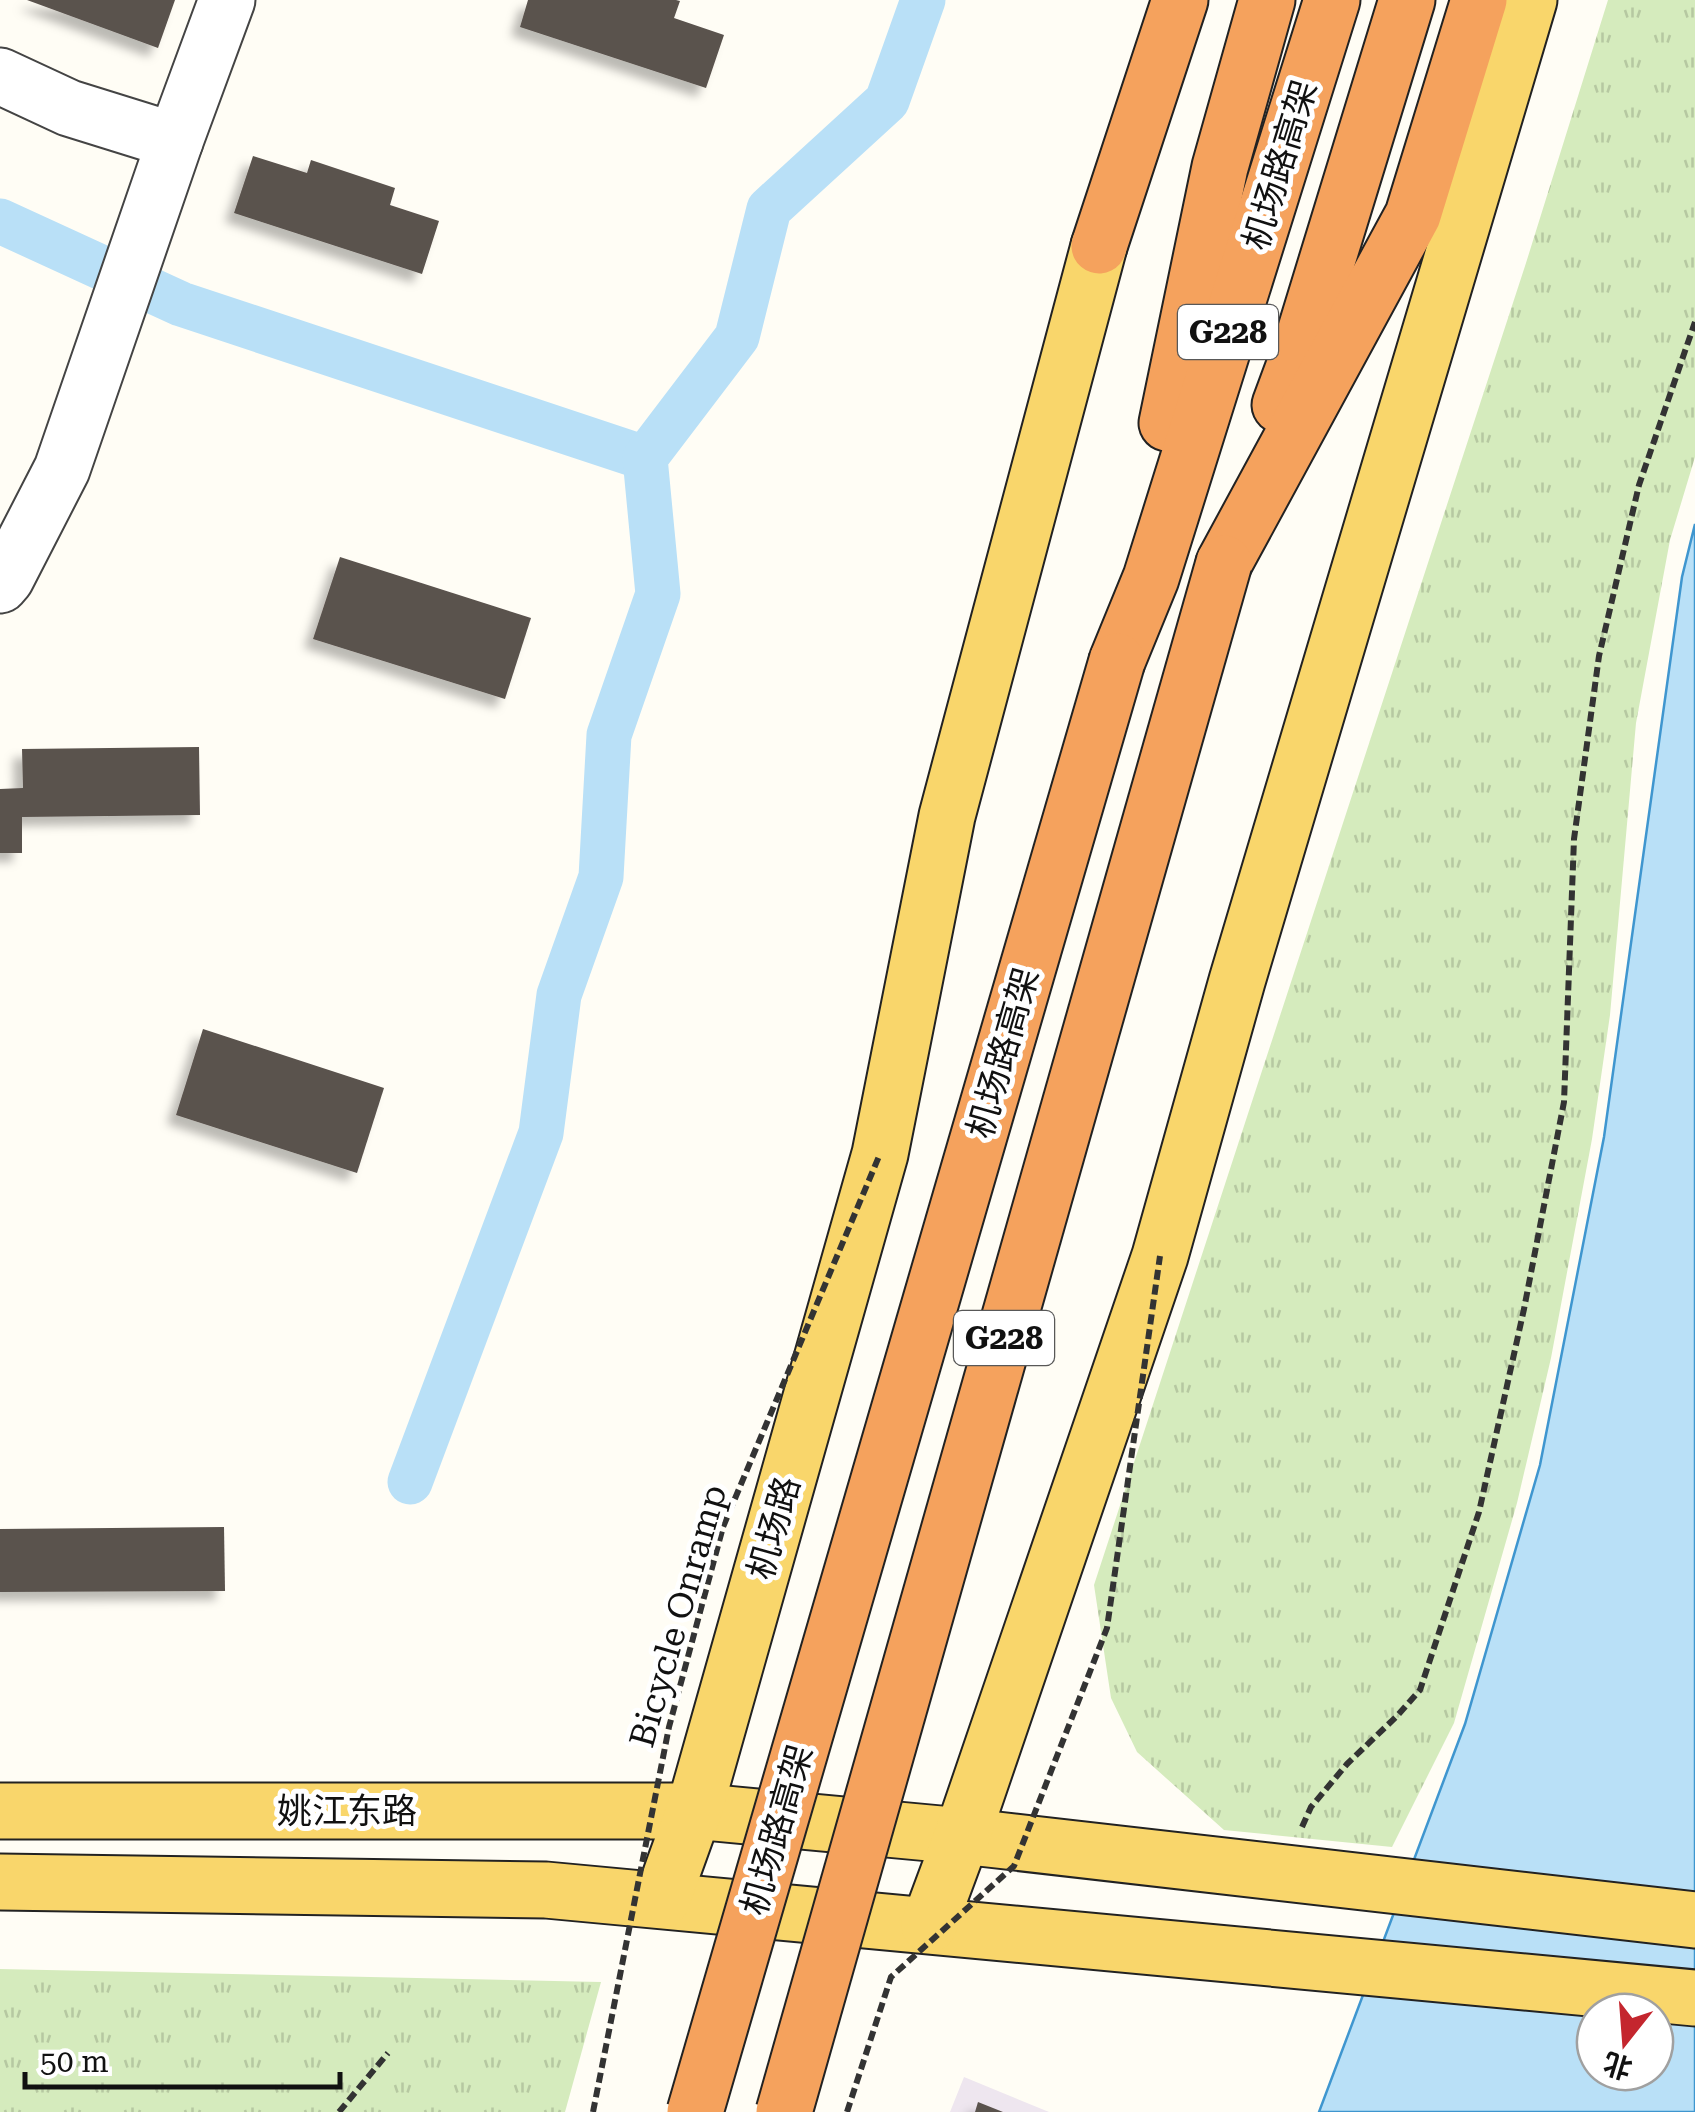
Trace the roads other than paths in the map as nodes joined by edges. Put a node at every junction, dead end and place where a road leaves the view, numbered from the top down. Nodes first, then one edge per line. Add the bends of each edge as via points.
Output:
1 (227, 0) edge
2 (1180, 0) edge
3 (1267, 0) edge
4 (1332, 0) edge
5 (1407, 0) edge
6 (1479, 0) edge
7 (1529, 0) edge
8 (0, 76) edge
9 (175, 141) junction
10 (1099, 246) joint
11 (1224, 564) junction
12 (0, 585) edge
13 (1117, 661) junction
14 (0, 1811) edge
15 (694, 1811) junction
16 (962, 1836) junction
17 (0, 1882) edge
18 (662, 1900) junction
19 (1695, 1920) edge
20 (929, 1926) junction
21 (1695, 1998) edge
22 (696, 2112) edge
23 (784, 2112) edge

1 - 9 street
2 - 10 highway
3 - 13 highway via 1220,166
4 - 13 highway, 机场路高架 / G228 via 1151,578
5 - 11 highway, 机场路高架 / G228 via 1296,359
6 - 11 highway via 1413,215
7 - 16 main road via 1160,1256
8 - 9 street via 69,108
9 - 12 street via 62,468
10 - 15 main road, 机场路 via 948,816 880,1154
11 - 23 highway, 机场路高架 / G228, bridge
13 - 22 highway, 机场路高架 / G228, bridge
14 - 15 main road, 姚江东路
15 - 16 main road, 姚江东路
15 - 18 main road, 机场路
16 - 19 main road, 姚江东路 via 1305,1854
16 - 20 main road
17 - 18 main road via 546,1890
18 - 20 main road
20 - 21 main road

